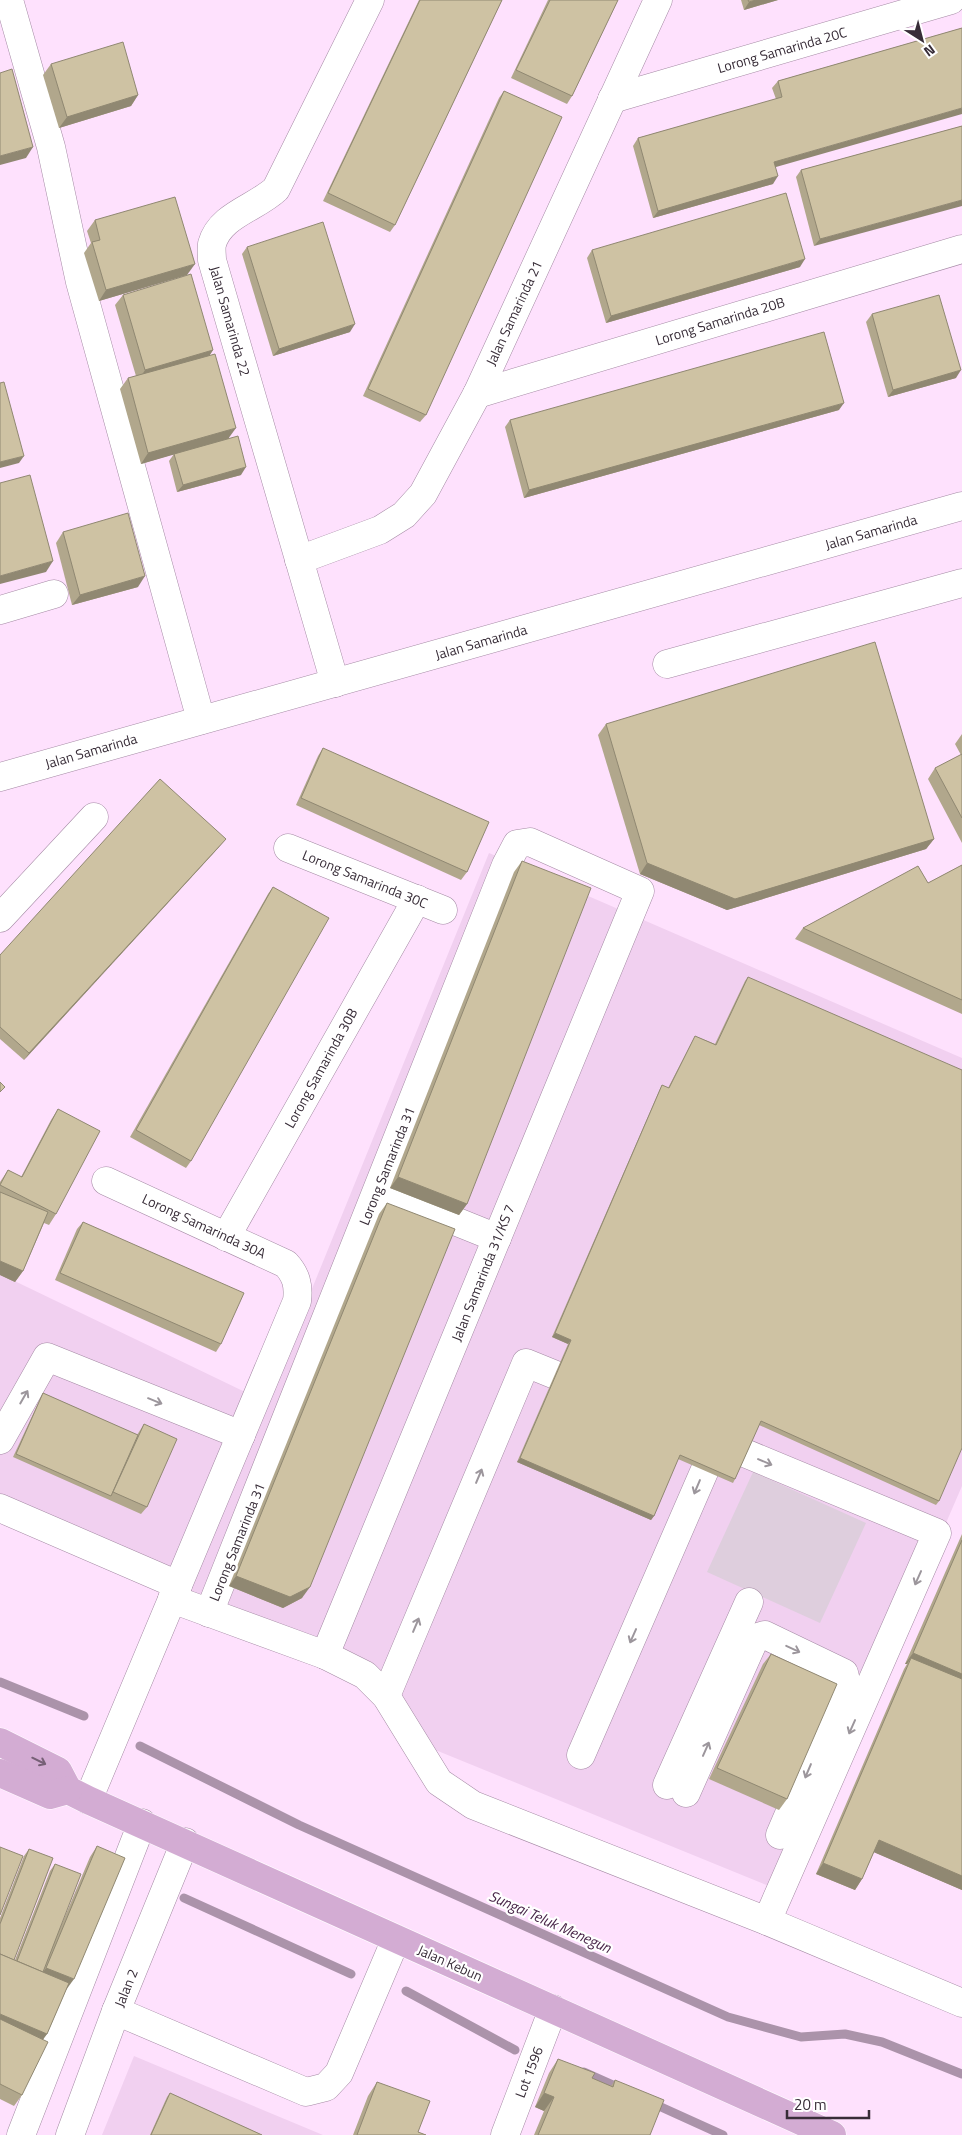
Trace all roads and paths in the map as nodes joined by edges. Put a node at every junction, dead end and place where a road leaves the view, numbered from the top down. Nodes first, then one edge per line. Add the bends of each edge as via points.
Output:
1 (9, 0) edge
2 (370, 0) edge
3 (658, 0) edge
4 (951, 0) edge
5 (612, 99) junction
6 (962, 249) edge
7 (477, 394) junction
8 (962, 506) edge
9 (299, 560) junction
10 (962, 583) edge
11 (54, 594) dead end
12 (0, 610) edge
13 (667, 664) dead end
14 (335, 683) junction
15 (196, 702) junction
16 (0, 777) edge
17 (94, 817) dead end
18 (288, 848) dead end
19 (640, 891) joint
20 (417, 899) junction
21 (443, 910) dead end
22 (0, 918) edge
23 (106, 1180) dead end
24 (378, 1190) junction
25 (226, 1237) junction
26 (497, 1238) junction
27 (617, 1400) edge
28 (690, 1430) edge
29 (241, 1436) junction
30 (0, 1440) edge
31 (717, 1442) junction
32 (0, 1508) edge
33 (175, 1592) junction
34 (749, 1602) dead end
35 (209, 1613) junction
36 (326, 1655) junction
37 (386, 1696) junction
38 (0, 1742) edge
39 (581, 1755) dead end
40 (0, 1773) edge
41 (78, 1795) junction
42 (142, 1822) junction
43 (790, 1840) junction
44 (185, 1842) junction
45 (767, 1921) junction
46 (396, 1939) junction
47 (962, 2003) edge
48 (553, 2009) junction
49 (116, 2010) junction
50 (20, 2135) edge
51 (70, 2135) edge
52 (505, 2135) edge
53 (832, 2135) edge

1 - 15 street via 51,147 80,282
2 - 9 street, Jalan Samarinda 22 via 276,189 266,199 223,224 212,245 212,260
3 - 5 street, Jalan Samarinda 21
4 - 5 street, Lorong Samarinda 20C
5 - 7 street, Jalan Samarinda 21
6 - 7 street, Lorong Samarinda 20B
7 - 9 street, Jalan Samarinda 21 via 424,494 404,515 380,530
8 - 14 street, Jalan Samarinda
9 - 14 street, Jalan Samarinda 22
10 - 13 street
11 - 12 street
14 - 15 street, Jalan Samarinda
15 - 16 street, Jalan Samarinda
17 - 22 street
18 - 20 street, Lorong Samarinda 30C
19 - 24 street, Lorong Samarinda 31 via 530,842 517,844 502,874
19 - 26 street, Jalan Samarinda 31/KS 7
20 - 21 street, Lorong Samarinda 30C
20 - 25 street, Lorong Samarinda 30B
23 - 25 street, Lorong Samarinda 30A
24 - 26 street
24 - 35 street, Lorong Samarinda 31
25 - 29 street, Lorong Samarinda 30A via 286,1264 299,1289 298,1300
26 - 36 street, Jalan Samarinda 31/KS 7
37 -> 27 street via 526,1363
28 - 31 street
30 -> 29 street via 47,1357
29 - 33 street
31 -> 39 street
31 -> 43 street via 938,1534
32 - 33 street
33 - 35 street
33 - 41 street
34 -> 43 street via 676,1789 755,1638 765,1635 844,1673 846,1681
35 - 36 street
36 - 37 street via 365,1675
37 - 45 street via 439,1782 473,1805
38 -> 41 main road via 58,1771
40 - 41 main road, Jalan Kebun via 50,1795
41 - 42 main road, Jalan Kebun
42 - 44 main road, Jalan Kebun
42 - 50 street
43 - 45 street
44 - 46 main road, Jalan Kebun
44 - 49 street, Jalan 2
45 - 47 street
46 - 48 main road, Jalan Kebun
46 - 49 street via 339,2073 326,2088 306,2092
48 - 52 street, Lot 1596
48 - 53 main road, Jalan Kebun
49 - 51 street, Jalan 2

